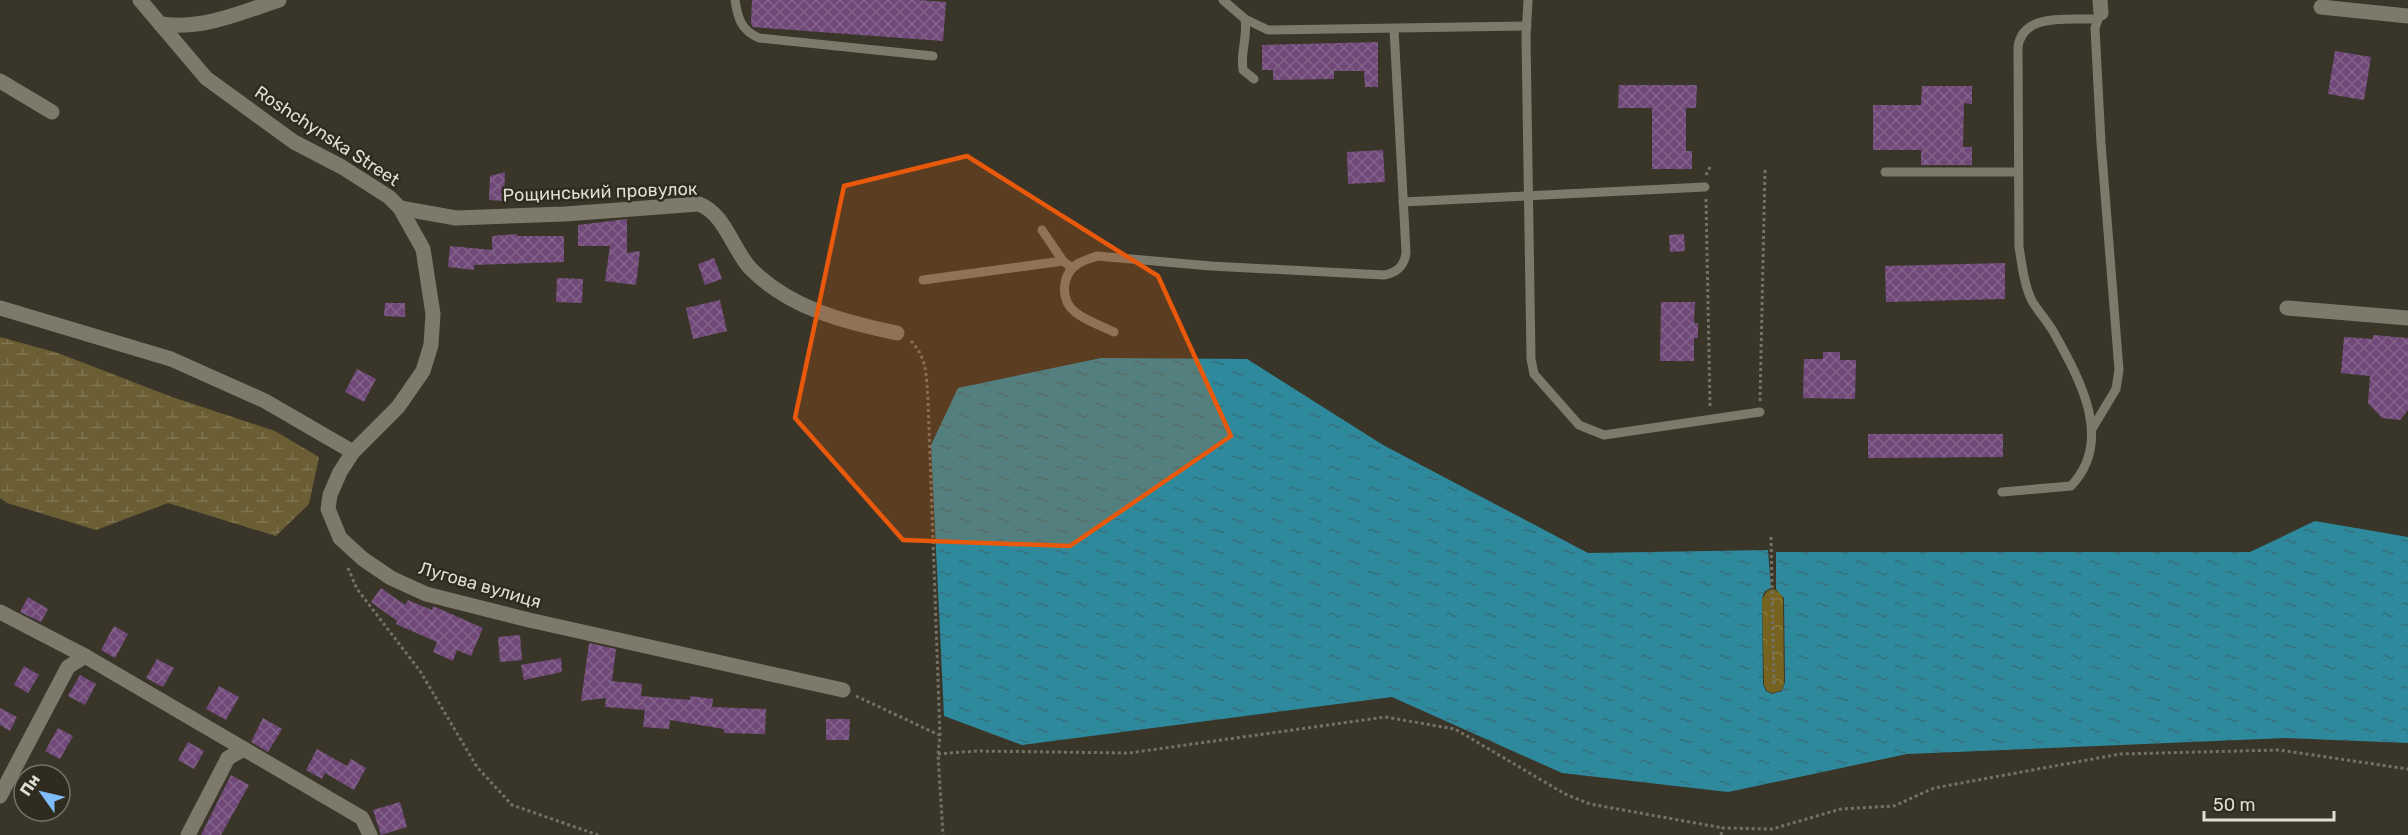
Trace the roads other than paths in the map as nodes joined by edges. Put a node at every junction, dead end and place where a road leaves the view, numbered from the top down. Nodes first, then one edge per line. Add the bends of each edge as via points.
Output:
1 (140, 0) edge
2 (279, 0) edge
3 (735, 0) edge
4 (1223, 0) edge
5 (1528, 0) edge
6 (2320, 7) dead end
7 (2099, 10) edge
8 (2408, 16) edge
9 (1245, 19) junction
10 (160, 24) junction
11 (1527, 26) junction
12 (1394, 29) junction
13 (933, 56) dead end
14 (1254, 78) dead end
15 (0, 81) edge
16 (52, 112) dead end
17 (1885, 172) dead end
18 (2018, 172) junction
19 (1706, 187) road end
20 (1529, 197) junction
21 (1403, 202) junction
22 (400, 208) junction
23 (1042, 230) dead end
24 (1064, 261) junction
25 (1072, 268) junction
26 (923, 280) dead end
27 (0, 308) edge
28 (2287, 308) dead end
29 (2408, 318) edge
30 (1114, 332) dead end
31 (897, 333) road end
32 (1760, 412) road end
33 (2092, 429) junction
34 (353, 452) junction
35 (2002, 492) dead end
36 (0, 612) edge
37 (85, 656) junction
38 (843, 690) road end
39 (244, 749) junction
40 (0, 796) edge
41 (188, 835) edge
42 (370, 835) edge

1 - 10 street, Roshchynska Street
2 - 10 street via 200,25
3 - 13 lane via 744,29 759,38
4 - 9 lane
5 - 11 lane
6 - 8 street
7 - 18 lane via 2033,23 2023,31 2018,48
7 - 33 lane via 2095,28 2100,132 2119,370 2116,389
9 - 12 lane via 1268,30
9 - 14 lane via 1247,32 1240,57 1243,70
10 - 22 street, Roshchynska Street via 206,78 294,142 342,167
11 - 12 lane
11 - 20 lane
12 - 21 lane
15 - 16 street
17 - 18 lane
18 - 33 lane via 2023,273 2031,299 2077,378
19 - 20 lane
20 - 21 lane
20 - 32 lane via 1534,374 1579,425 1604,435
21 - 25 lane via 1406,257 1397,270 1387,274 1097,256
22 - 31 street, Рощинський провулок via 456,218 699,204 717,216 740,256 781,293 801,305
22 - 34 street, Roshchynska Street via 423,249 433,314 431,345 423,370 398,407
23 - 24 lane
24 - 25 lane
24 - 26 lane
25 - 30 lane via 1064,290 1070,306
27 - 34 street via 171,359 265,401
28 - 29 street
33 - 35 lane via 2090,458 2071,486
34 - 38 street, Лугова вулиця via 340,472 328,509 340,538 391,578 426,594 529,620
36 - 37 street
37 - 39 street
37 - 40 street via 68,667
39 - 41 street via 228,759
39 - 42 street via 362,818

